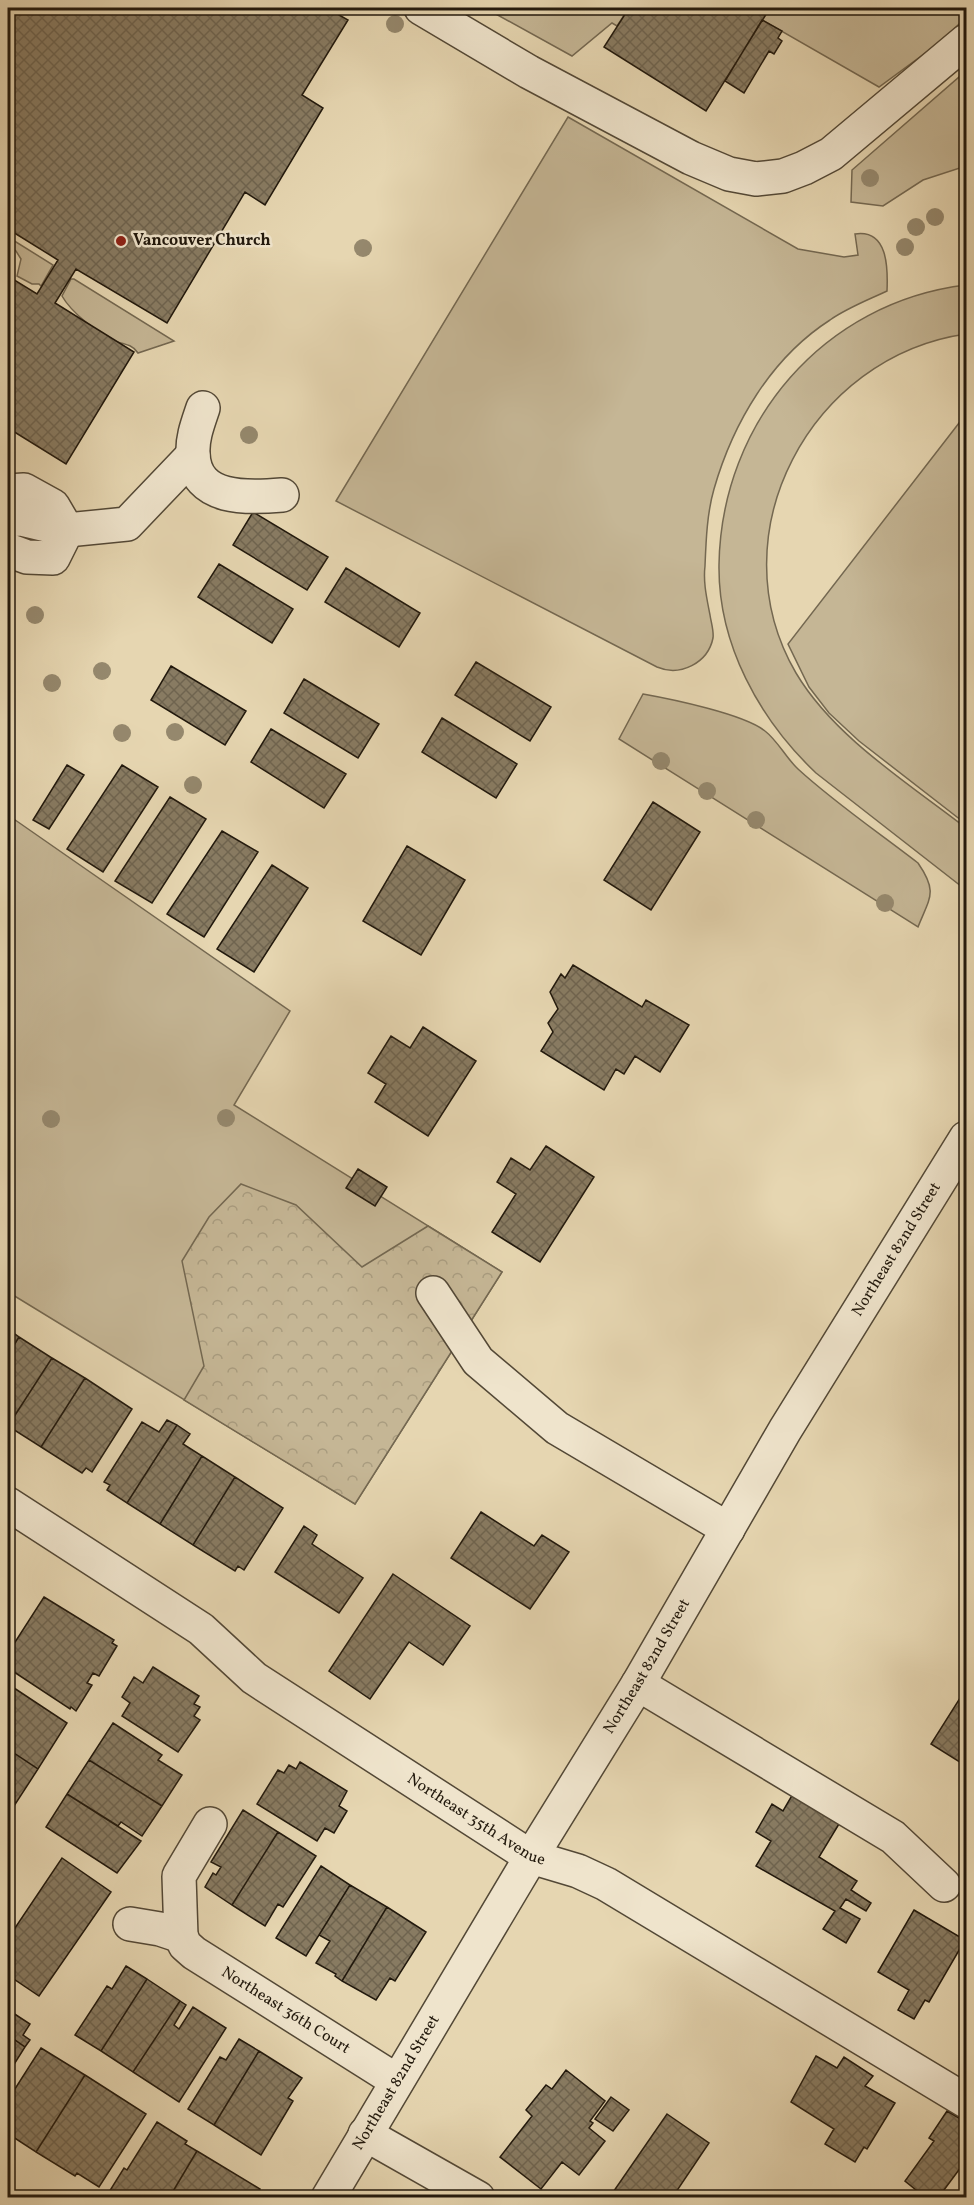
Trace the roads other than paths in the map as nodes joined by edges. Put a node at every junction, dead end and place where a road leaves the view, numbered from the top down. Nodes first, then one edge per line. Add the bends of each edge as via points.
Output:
1 (421, 8) edge
2 (966, 40) edge
3 (202, 408) dead end
4 (193, 455) junction
5 (8, 491) edge
6 (282, 495) dead end
7 (8, 520) edge
8 (67, 530) junction
9 (8, 550) edge
10 (966, 1138) edge
11 (433, 1293) dead end
12 (11, 1513) edge
13 (728, 1529) junction
14 (638, 1684) junction
15 (210, 1824) dead end
16 (531, 1857) junction
17 (944, 1885) dead end
18 (130, 1924) dead end
19 (181, 1936) junction
20 (397, 2081) junction
21 (966, 2102) edge
22 (365, 2134) junction
23 (328, 2198) edge
24 (478, 2198) edge

1 - 2 street via 529,72 691,158 729,174 756,178 783,176 831,154
3 - 4 street
4 - 6 street via 199,474 211,489 250,498
4 - 8 street via 127,524
5 - 8 street via 24,490 53,506
7 - 8 street via 21,519
8 - 9 street via 53,558 27,557
10 - 13 street, Northeast 82nd Street
11 - 13 street via 478,1361 557,1428
12 - 16 street, Northeast 35th Avenue via 201,1629 254,1678
13 - 14 street, Northeast 82nd Street
14 - 16 street, Northeast 82nd Street
14 - 17 street via 893,1837
15 - 19 street via 179,1876
16 - 20 street, Northeast 82nd Street
16 - 21 street, Northeast 35th Avenue via 606,1884
18 - 19 street
19 - 20 street, Northeast 36th Court via 194,1953
20 - 22 street, Northeast 82nd Street
22 - 23 street, Northeast 82nd Street
22 - 24 street

